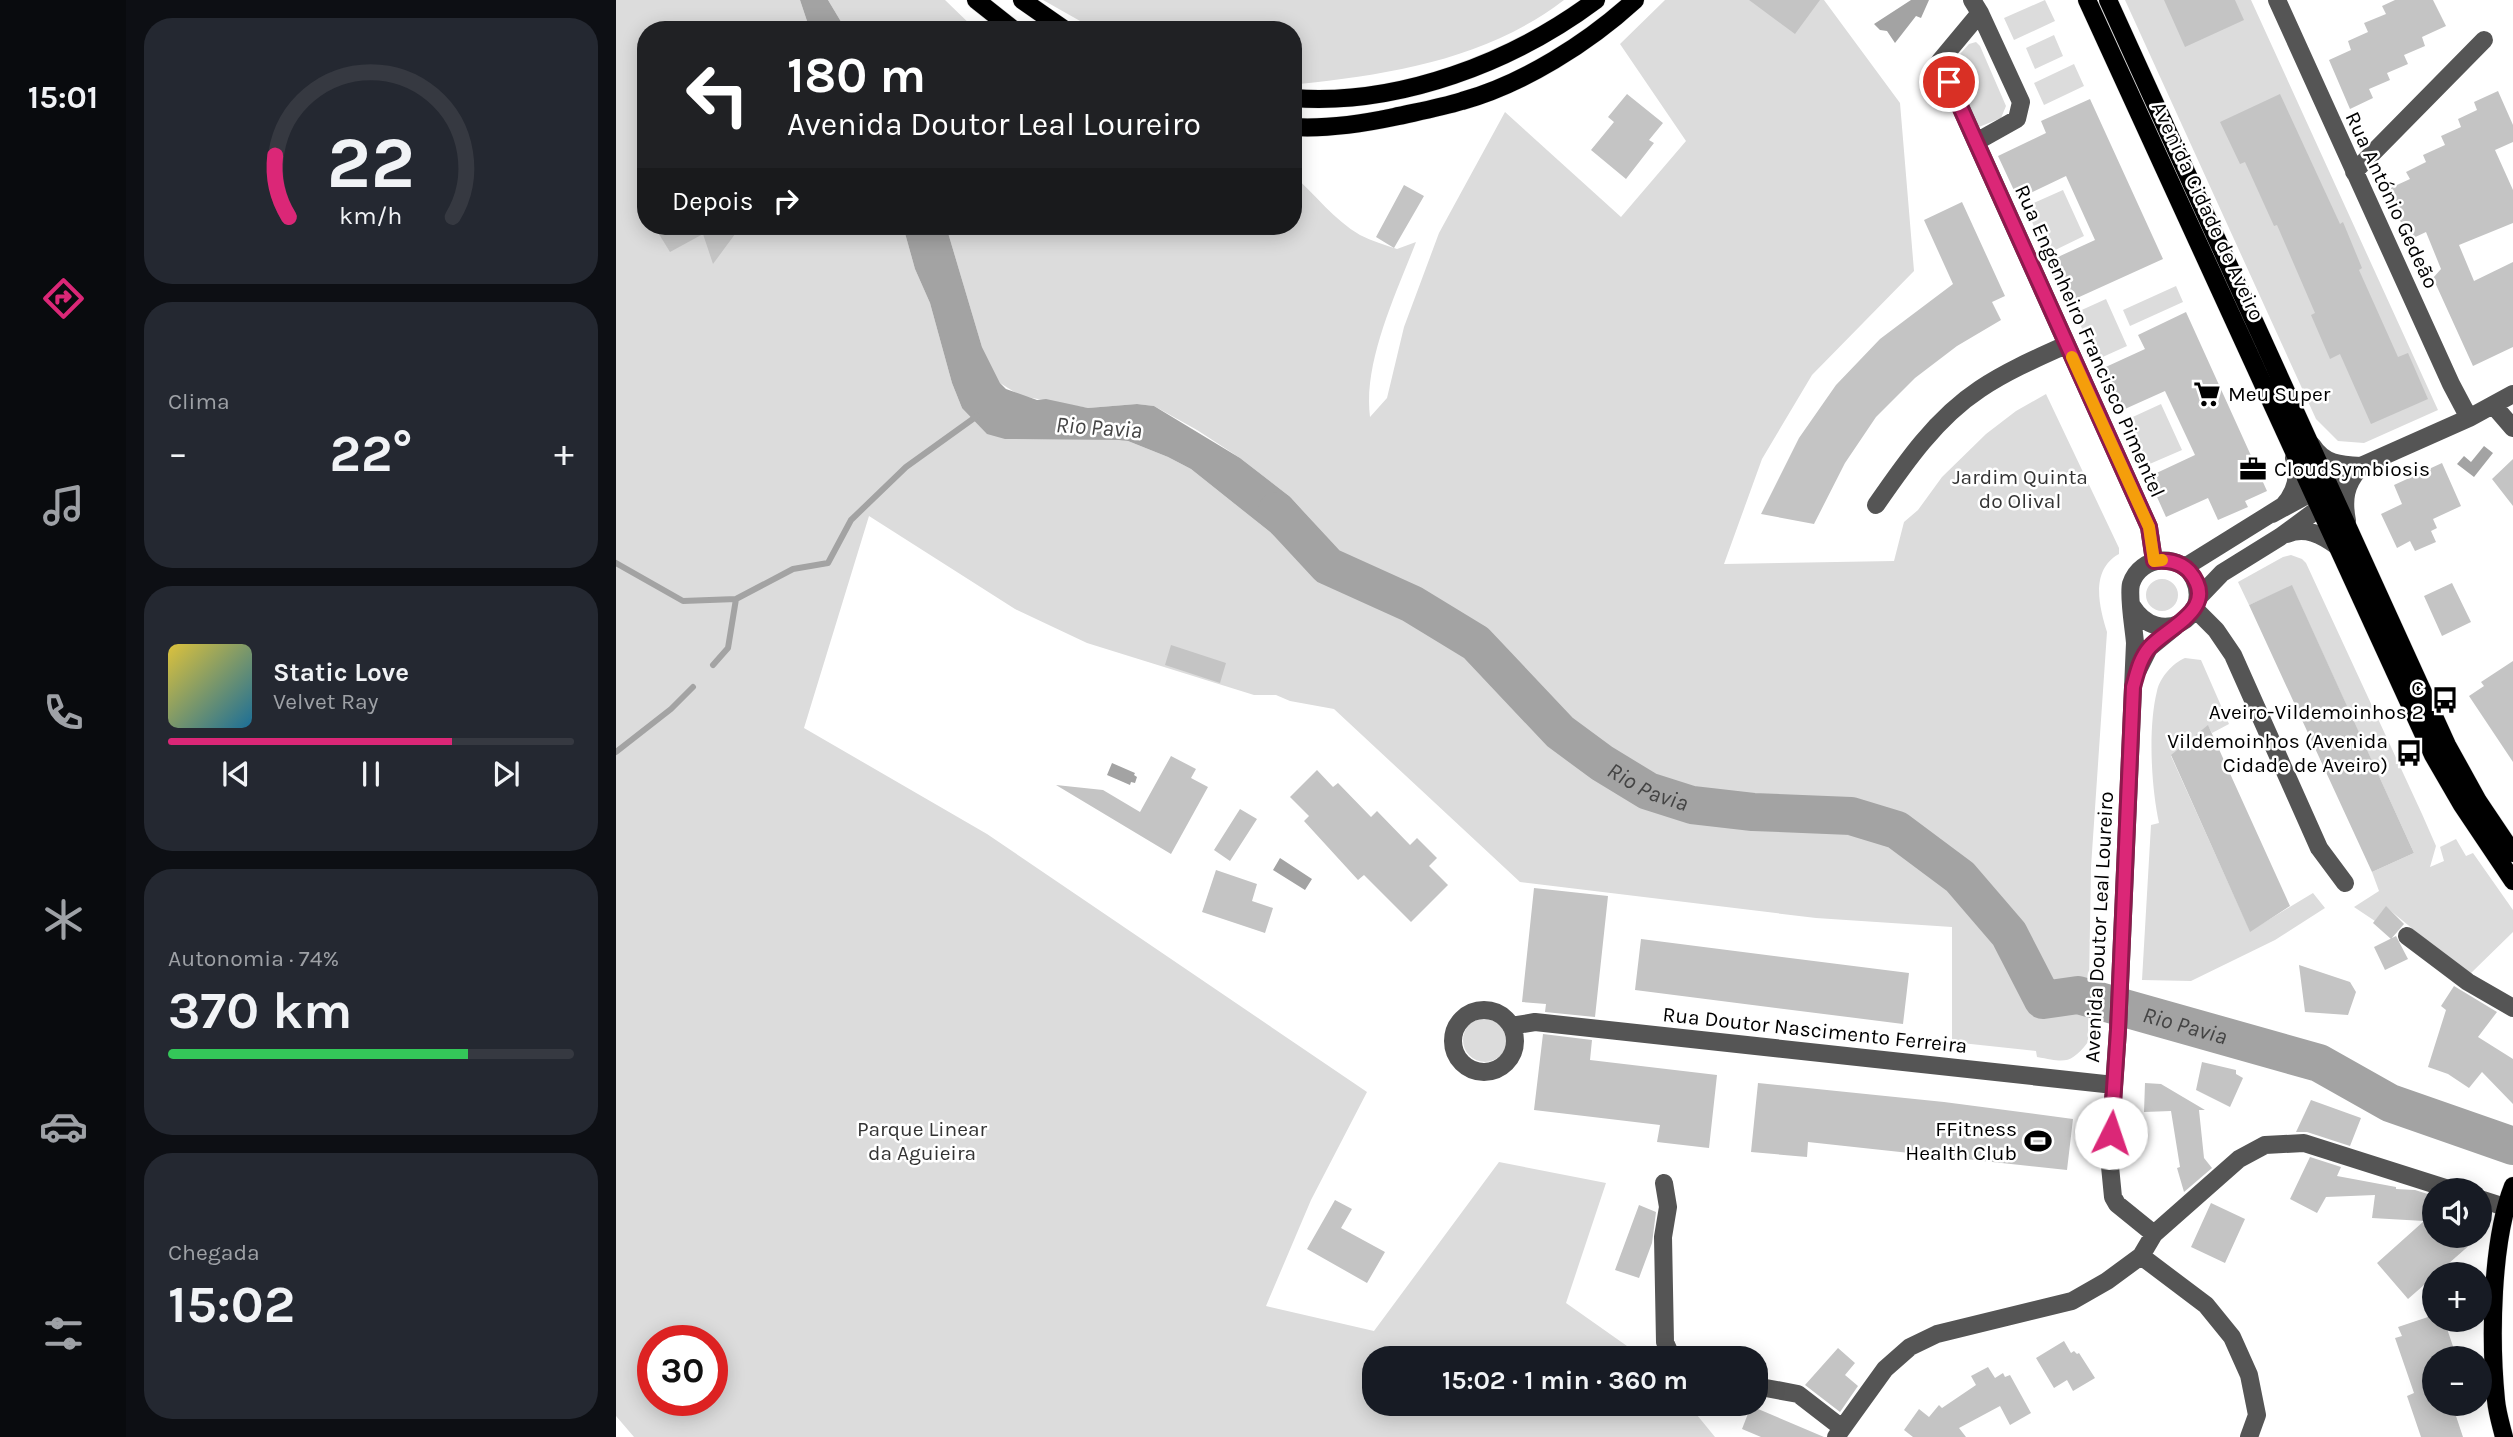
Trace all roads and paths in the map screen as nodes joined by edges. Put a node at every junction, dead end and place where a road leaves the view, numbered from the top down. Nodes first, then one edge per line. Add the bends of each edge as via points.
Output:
1 (976, 0) edge
2 (1022, 0) edge
3 (1596, 0) edge
4 (1635, 0) edge
5 (2087, 0) edge
6 (2108, 0) edge
7 (2277, 0) edge
8 (1976, 7) edge
9 (1003, 21) edge
10 (1052, 21) edge
11 (2484, 40) dead end
12 (1302, 99) edge
13 (1302, 127) edge
14 (1976, 142) junction
15 (2354, 172) junction
16 (2066, 345) junction
17 (2513, 394) edge
18 (2494, 406) junction
19 (2469, 418) junction
20 (2513, 428) edge
21 (2288, 441) junction
22 (2328, 491) junction
23 (2286, 504) junction
24 (1876, 505) dead end
25 (2280, 537) junction
26 (2345, 542) junction
27 (2154, 561) junction
28 (2185, 567) junction
29 (2196, 603) junction
30 (2132, 606) junction
31 (2179, 624) junction
32 (2133, 687) junction
33 (2513, 853) edge
34 (2513, 881) edge
35 (2345, 883) dead end
36 (2407, 936) dead end
37 (2509, 1002) edge
38 (1511, 1026) dead end
39 (2114, 1085) junction
40 (2422, 1180) edge
41 (1664, 1183) dead end
42 (2510, 1195) edge
43 (2492, 1197) edge
44 (2154, 1234) junction
45 (2141, 1256) junction
46 (1667, 1346) edge
47 (1768, 1388) edge
48 (1839, 1433) edge
49 (2249, 1437) edge
50 (2504, 1437) edge

1 - 9 main road
2 - 10 main road
3 - 12 main road via 1524,46 1473,69 1381,93
4 - 13 main road via 1607,25 1535,71 1464,101 1367,122
5 - 21 main road, Avenida Cidade de Aveiro
6 - 22 main road, Avenida Cidade de Aveiro
7 - 15 street, Rua António Gedeão
8 - 14 street, Rua Engenheiro Francisco Pimentel via 1940,61
8 - 14 street via 2021,102 2017,119
11 - 15 street
14 - 16 street, Rua Engenheiro Francisco Pimentel
15 - 19 street, Rua António Gedeão
16 - 24 street via 1970,397 1910,456
16 - 27 street, Rua Engenheiro Francisco Pimentel via 2149,527
17 - 18 street
18 - 19 street
18 - 20 street
19 - 22 street
21 - 22 main road, Avenida Cidade de Aveiro
21 - 23 street, Avenida Cidade de Aveiro via 2297,480
22 - 23 street
22 - 25 street via 2302,521
22 - 26 main road, Avenida Cidade de Aveiro
22 - 26 street, Avenida Cidade de Aveiro via 2344,506
23 - 28 street
25 - 26 street via 2304,530
25 - 29 street, Avenida Doutor Leal Loureiro via 2222,573
26 - 33 main road, Avenida Cidade de Aveiro via 2459,768
26 - 34 main road, Avenida Cidade de Aveiro via 2448,783
27 - 28 street
27 - 30 street, Avenida Doutor Leal Loureiro via 2144,566 2131,584
28 - 29 street via 2197,586
29 - 31 street, Avenida Doutor Leal Loureiro
29 - 35 street via 2233,655 2319,848
30 - 31 street via 2157,627
30 - 32 street, Avenida Doutor Leal Loureiro
31 - 32 street, Avenida Doutor Leal Loureiro via 2149,648
32 - 39 street, Avenida Doutor Leal Loureiro
36 - 37 street via 2468,982
38 - 39 street, Rua Doutor Nascimento Ferreira via 1535,1022
39 - 44 street, Avenida Doutor Leal Loureiro via 2109,1156 2113,1197 2123,1211
40 - 44 street via 2304,1143 2265,1146 2239,1159
41 - 46 street via 1668,1207 1663,1237
42 - 43 street
42 - 50 main road via 2496,1273 2494,1344 2496,1402
44 - 45 street
45 - 48 street via 2071,1301 1937,1334 1910,1347 1885,1369
45 - 49 street via 2206,1305 2232,1337 2249,1375 2257,1415
47 - 48 street via 1798,1394

